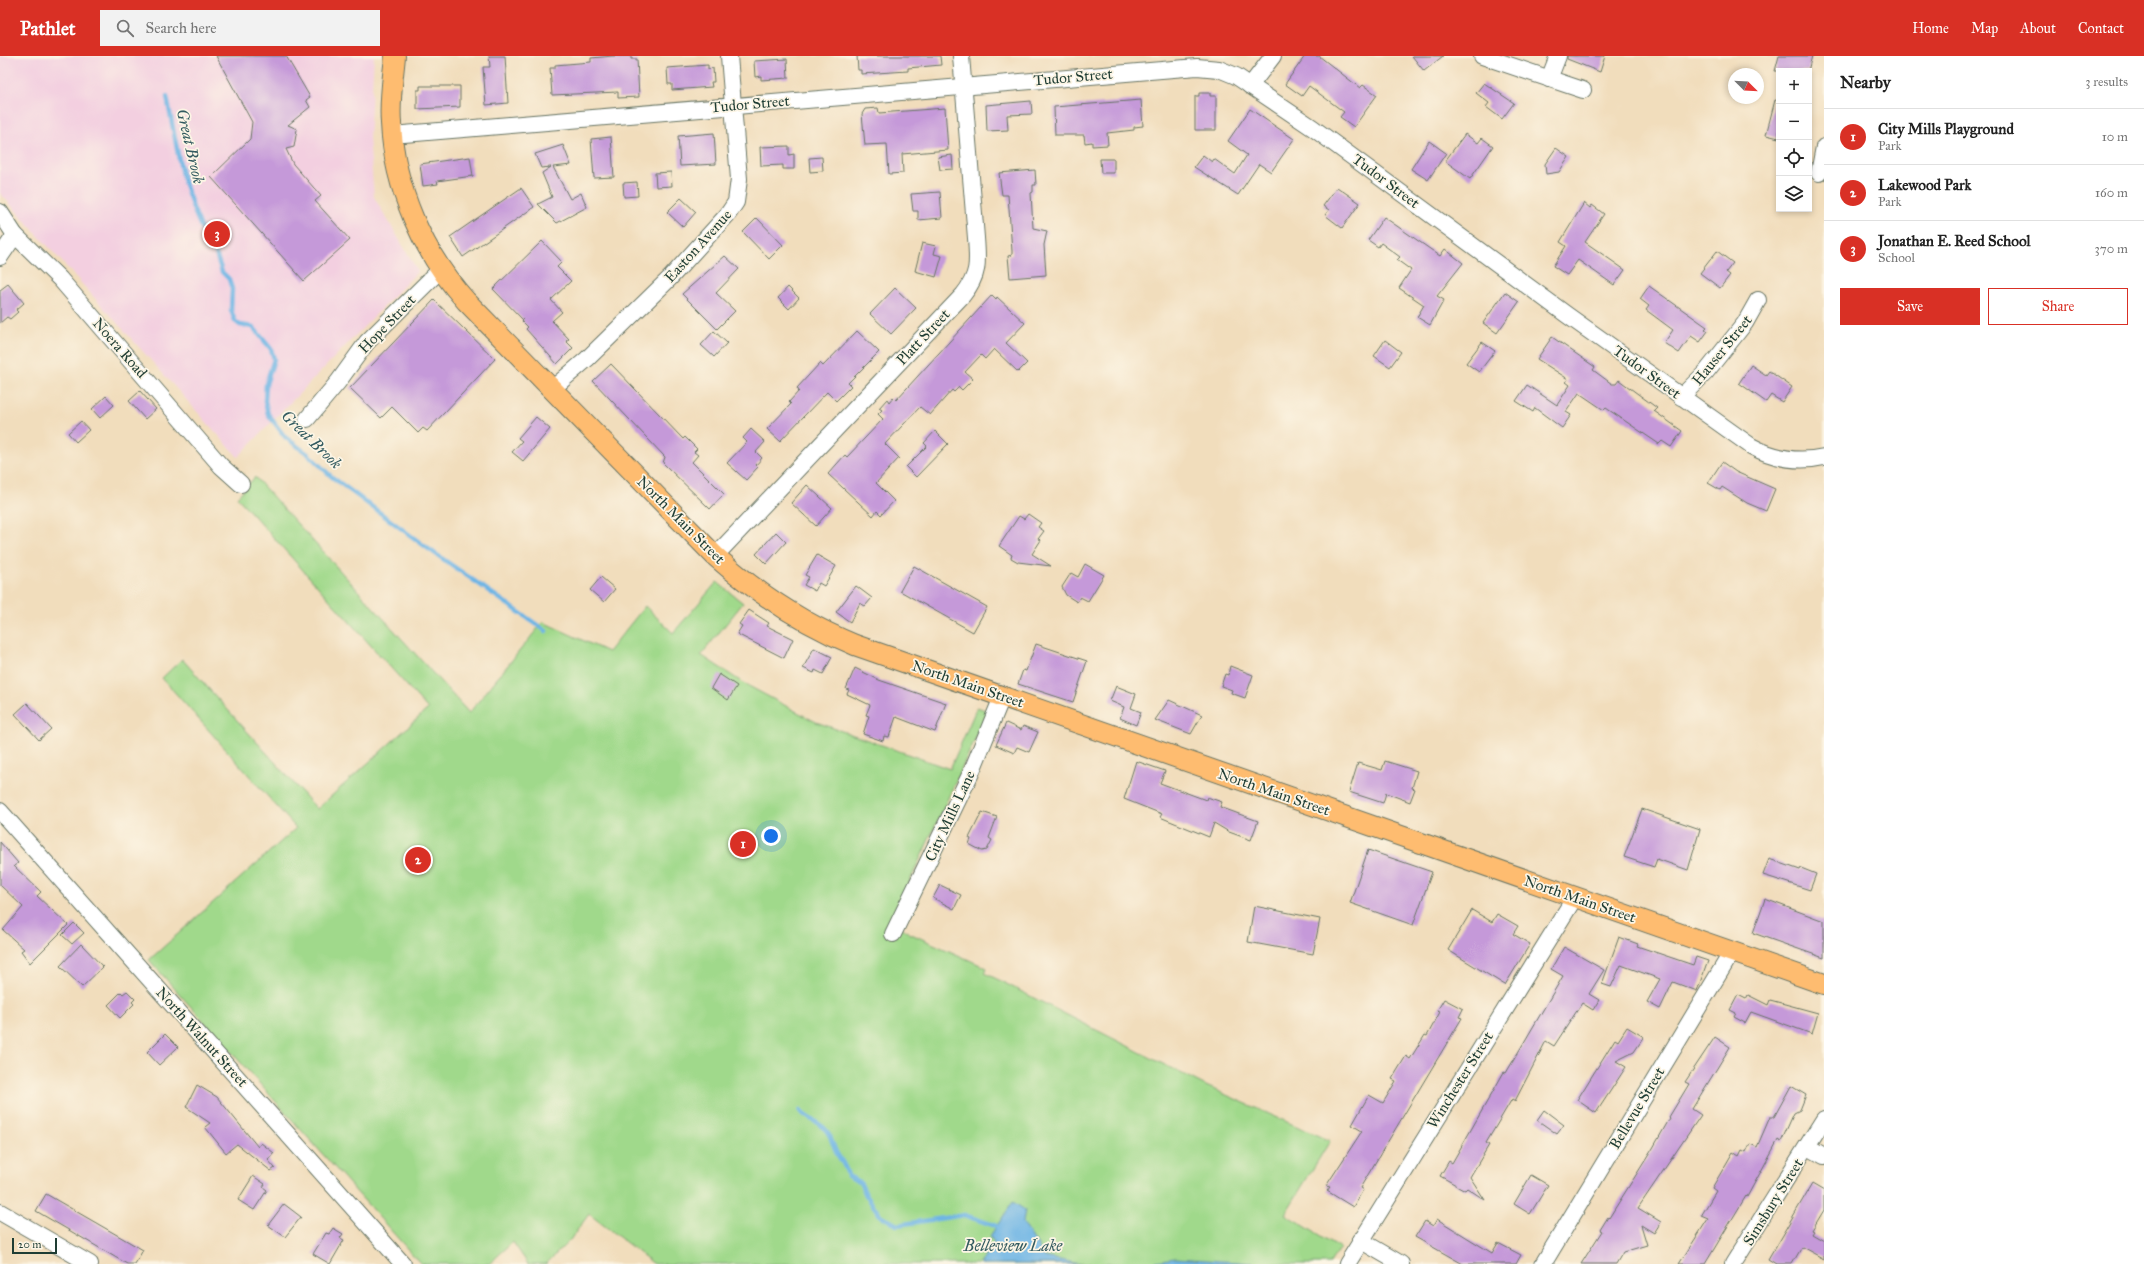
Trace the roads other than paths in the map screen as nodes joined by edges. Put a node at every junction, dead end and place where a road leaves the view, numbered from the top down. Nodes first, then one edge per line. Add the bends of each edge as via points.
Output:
1 (395, 56) edge
2 (728, 56) edge
3 (961, 56) edge
4 (1273, 56) edge
5 (1482, 56) edge
6 (1558, 56) edge
7 (1550, 79) junction
8 (964, 86) junction
9 (1250, 86) junction
10 (1583, 90) dead end
11 (733, 106) junction
12 (392, 135) junction
13 (1824, 147) edge
14 (1819, 173) dead end
15 (0, 212) edge
16 (15, 235) junction
17 (0, 257) edge
18 (441, 269) junction
19 (1758, 300) dead end
20 (552, 389) junction
21 (1681, 397) junction
22 (307, 419) dead end
23 (1824, 457) edge
24 (241, 484) dead end
25 (715, 556) junction
26 (1002, 697) junction
27 (0, 811) edge
28 (1575, 897) junction
29 (893, 934) dead end
30 (1732, 952) junction
31 (1824, 984) edge
32 (1824, 1119) edge
33 (1808, 1147) junction
34 (1824, 1156) edge
35 (0, 1212) edge
36 (1360, 1240) junction
37 (90, 1264) edge
38 (403, 1264) edge
39 (1346, 1264) edge
40 (1401, 1264) edge
41 (1543, 1264) edge
42 (1733, 1264) edge

1 - 12 main road, North Main Street via 391,108
2 - 11 street, Easton Avenue
3 - 8 street, Platt Street
4 - 9 street
5 - 7 street
6 - 7 street
7 - 10 street
8 - 9 street, Tudor Street via 1204,67 1227,72
8 - 11 street, Tudor Street
8 - 25 street, Platt Street via 977,259 977,270 972,282 963,296
9 - 21 street, Tudor Street via 1332,141
11 - 12 street, Tudor Street
11 - 20 street, Easton Avenue via 739,179 739,192 733,208 670,278 587,359
12 - 18 main road, North Main Street via 410,208 424,240
13 - 14 street
15 - 16 street, Noera Road
16 - 17 street
16 - 24 street, Noera Road via 60,279 221,466
18 - 20 main road, North Main Street via 466,301
18 - 22 street, Hope Street via 367,342
19 - 21 street, Hauser Street via 1745,323 1706,372
20 - 25 main road, North Main Street
21 - 23 street, Tudor Street via 1762,452 1794,460
25 - 26 main road, North Main Street via 763,594 822,630 855,645
26 - 28 main road, North Main Street
26 - 29 street, City Mills Lane via 971,773
27 - 38 street, North Walnut Street
28 - 30 main road, North Main Street
28 - 36 street, Winchester Street
30 - 31 main road, North Main Street
30 - 41 street, Bellevue Street
32 - 33 street, Simsbury Street
33 - 34 street
33 - 42 street, Simsbury Street
35 - 37 street
36 - 39 street, Winchester Street
36 - 40 street

